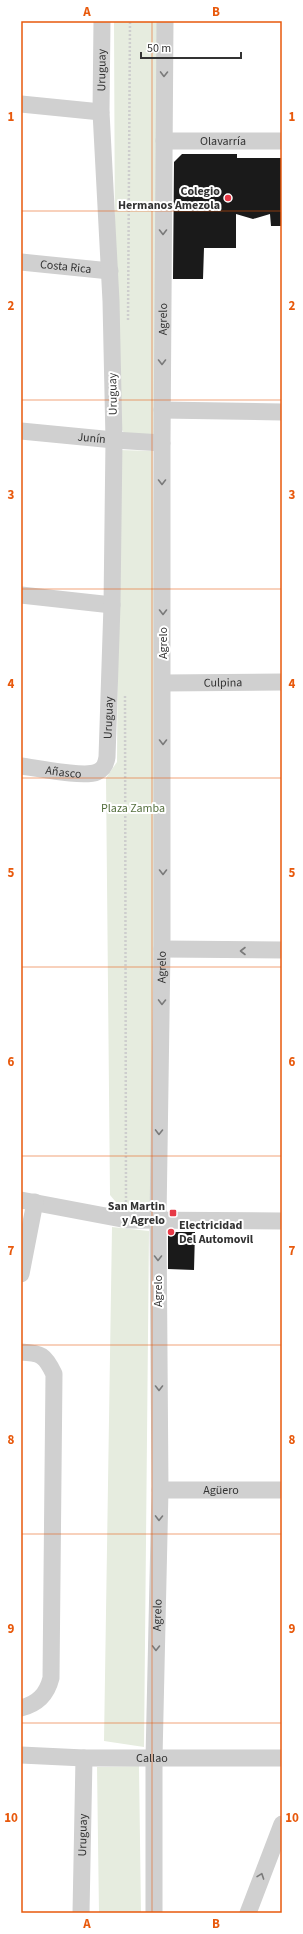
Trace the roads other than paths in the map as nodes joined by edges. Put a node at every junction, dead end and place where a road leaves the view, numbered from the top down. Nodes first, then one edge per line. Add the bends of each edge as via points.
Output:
1 (102, 21) edge
2 (165, 21) edge
3 (21, 104) edge
4 (101, 112) junction
5 (164, 141) junction
6 (282, 141) edge
7 (21, 262) edge
8 (110, 271) junction
9 (162, 410) junction
10 (282, 412) edge
11 (21, 430) edge
12 (114, 440) junction
13 (162, 443) junction
14 (21, 595) edge
15 (112, 605) junction
16 (282, 682) edge
17 (163, 683) junction
18 (21, 766) edge
19 (105, 766) joint
20 (162, 949) junction
21 (282, 950) edge
22 (28, 1201) edge
23 (158, 1219) junction
24 (282, 1221) edge
25 (21, 1274) edge
26 (21, 1352) edge
27 (160, 1490) junction
28 (282, 1490) edge
29 (21, 1708) edge
30 (21, 1755) edge
31 (84, 1758) junction
32 (154, 1758) junction
33 (282, 1758) edge
34 (282, 1824) edge
35 (81, 1913) edge
36 (154, 1913) edge
37 (248, 1913) edge

1 - 4 street, Uruguay
2 -> 5 street, Agrelo
3 - 4 street
4 - 8 street, Uruguay
5 - 6 street, Olavarría
5 -> 9 street, Agrelo
7 - 8 street, Costa Rica
8 - 12 street, Uruguay
9 - 10 street
9 - 13 street, Agrelo
11 - 12 street, Junín
12 - 13 street, Junín
12 - 15 street, Uruguay
13 -> 17 street, Agrelo
14 - 15 street
15 - 19 street, Uruguay via 108,746
16 - 17 street, Culpina
17 -> 20 street, Agrelo
18 - 19 street, Añasco via 83,774 97,772
21 -> 20 street
20 -> 23 street, Agrelo
22 - 23 street via 127,1220
22 - 25 street
23 - 24 street
23 -> 27 street, Agrelo
26 - 29 street via 38,1353 49,1363 54,1374 54,1382 52,1678 49,1689 40,1699 30,1706
27 - 28 street, Agüero
27 -> 32 street, Agrelo
30 - 31 street, Callao
31 - 32 street, Callao
31 - 35 street, Uruguay
32 - 33 street, Callao
32 - 36 street, Agrelo
37 -> 34 street

